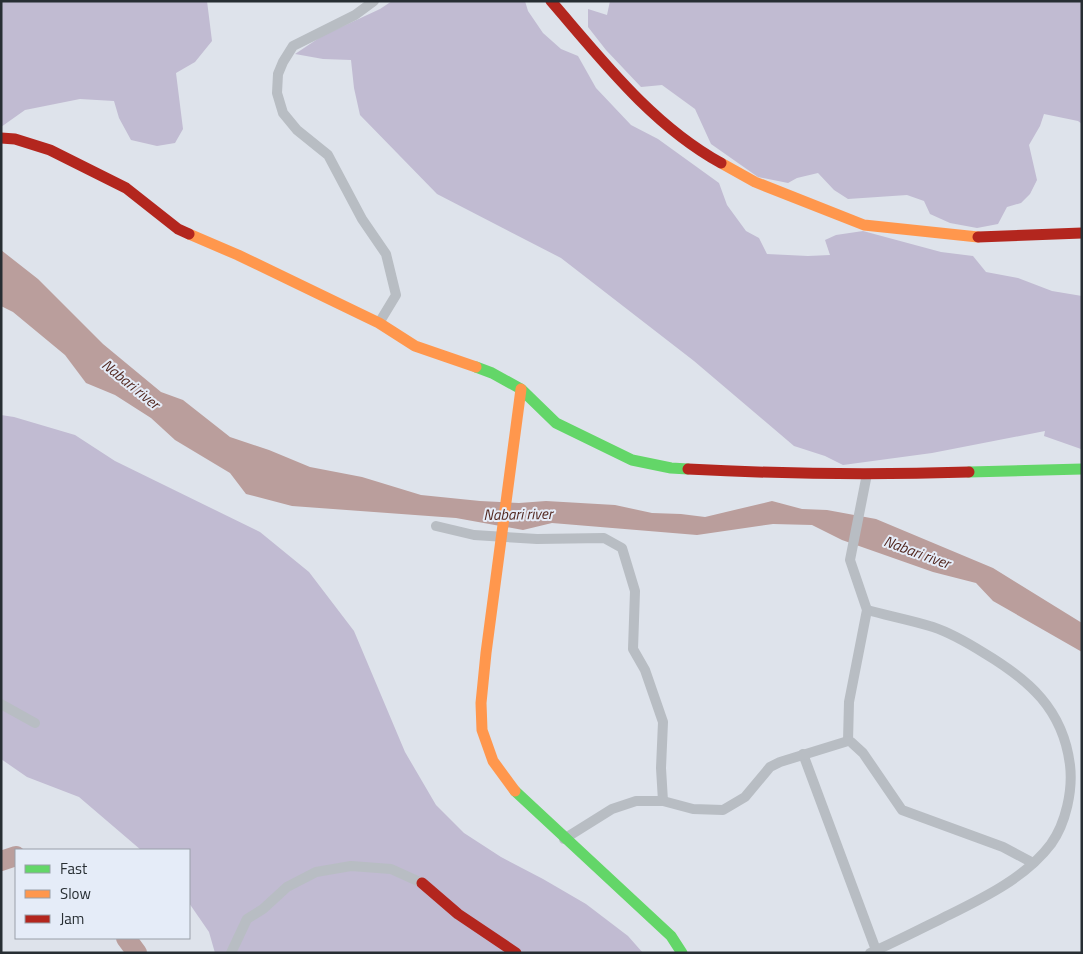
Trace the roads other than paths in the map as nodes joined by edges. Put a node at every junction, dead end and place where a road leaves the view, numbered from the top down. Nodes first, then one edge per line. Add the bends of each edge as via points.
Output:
1 (374, 1) edge
2 (550, 1) edge
3 (1, 138) edge
4 (1082, 233) edge
5 (379, 323) junction
6 (521, 389) junction
7 (1082, 468) edge
8 (867, 474) junction
9 (436, 526) dead end
10 (502, 537) junction
11 (867, 610) junction
12 (1, 704) edge
13 (36, 723) dead end
14 (848, 741) junction
15 (803, 754) junction
16 (663, 801) junction
17 (564, 839) junction
18 (1033, 863) junction
19 (422, 883) joint
20 (873, 951) edge
21 (231, 953) edge
22 (516, 953) edge
23 (682, 953) edge

1 - 5 street via 355,15 293,46 278,74 277,93 283,114 328,155 362,219 386,254 396,295
2 - 4 main road via 657,117 704,154 755,182 864,225 971,237
3 - 5 main road via 50,150 126,188 178,229
5 - 6 main road via 415,346 492,373
6 - 8 main road via 556,423 632,460 671,468
6 - 10 main road
7 - 8 main road
8 - 11 street via 850,560
9 - 10 street via 474,535
10 - 16 street via 537,540 604,538 622,548 635,591 633,649 645,670 663,722
10 - 17 main road via 486,653 482,730 493,761 512,788
11 - 14 street via 849,702
11 - 18 street via 934,628 967,643 1017,673 1053,714 1068,747 1072,781 1066,814 1051,844
12 - 13 street
14 - 15 street
14 - 18 street via 863,753 902,810 1004,847
15 - 16 street via 770,767 744,798 723,810 693,809
15 - 20 street
16 - 17 street via 636,800 612,809
17 - 23 main road via 670,936
18 - 20 street via 995,892
19 - 21 street via 391,869 351,866 316,872 286,887 247,919
19 - 22 main road via 458,914

